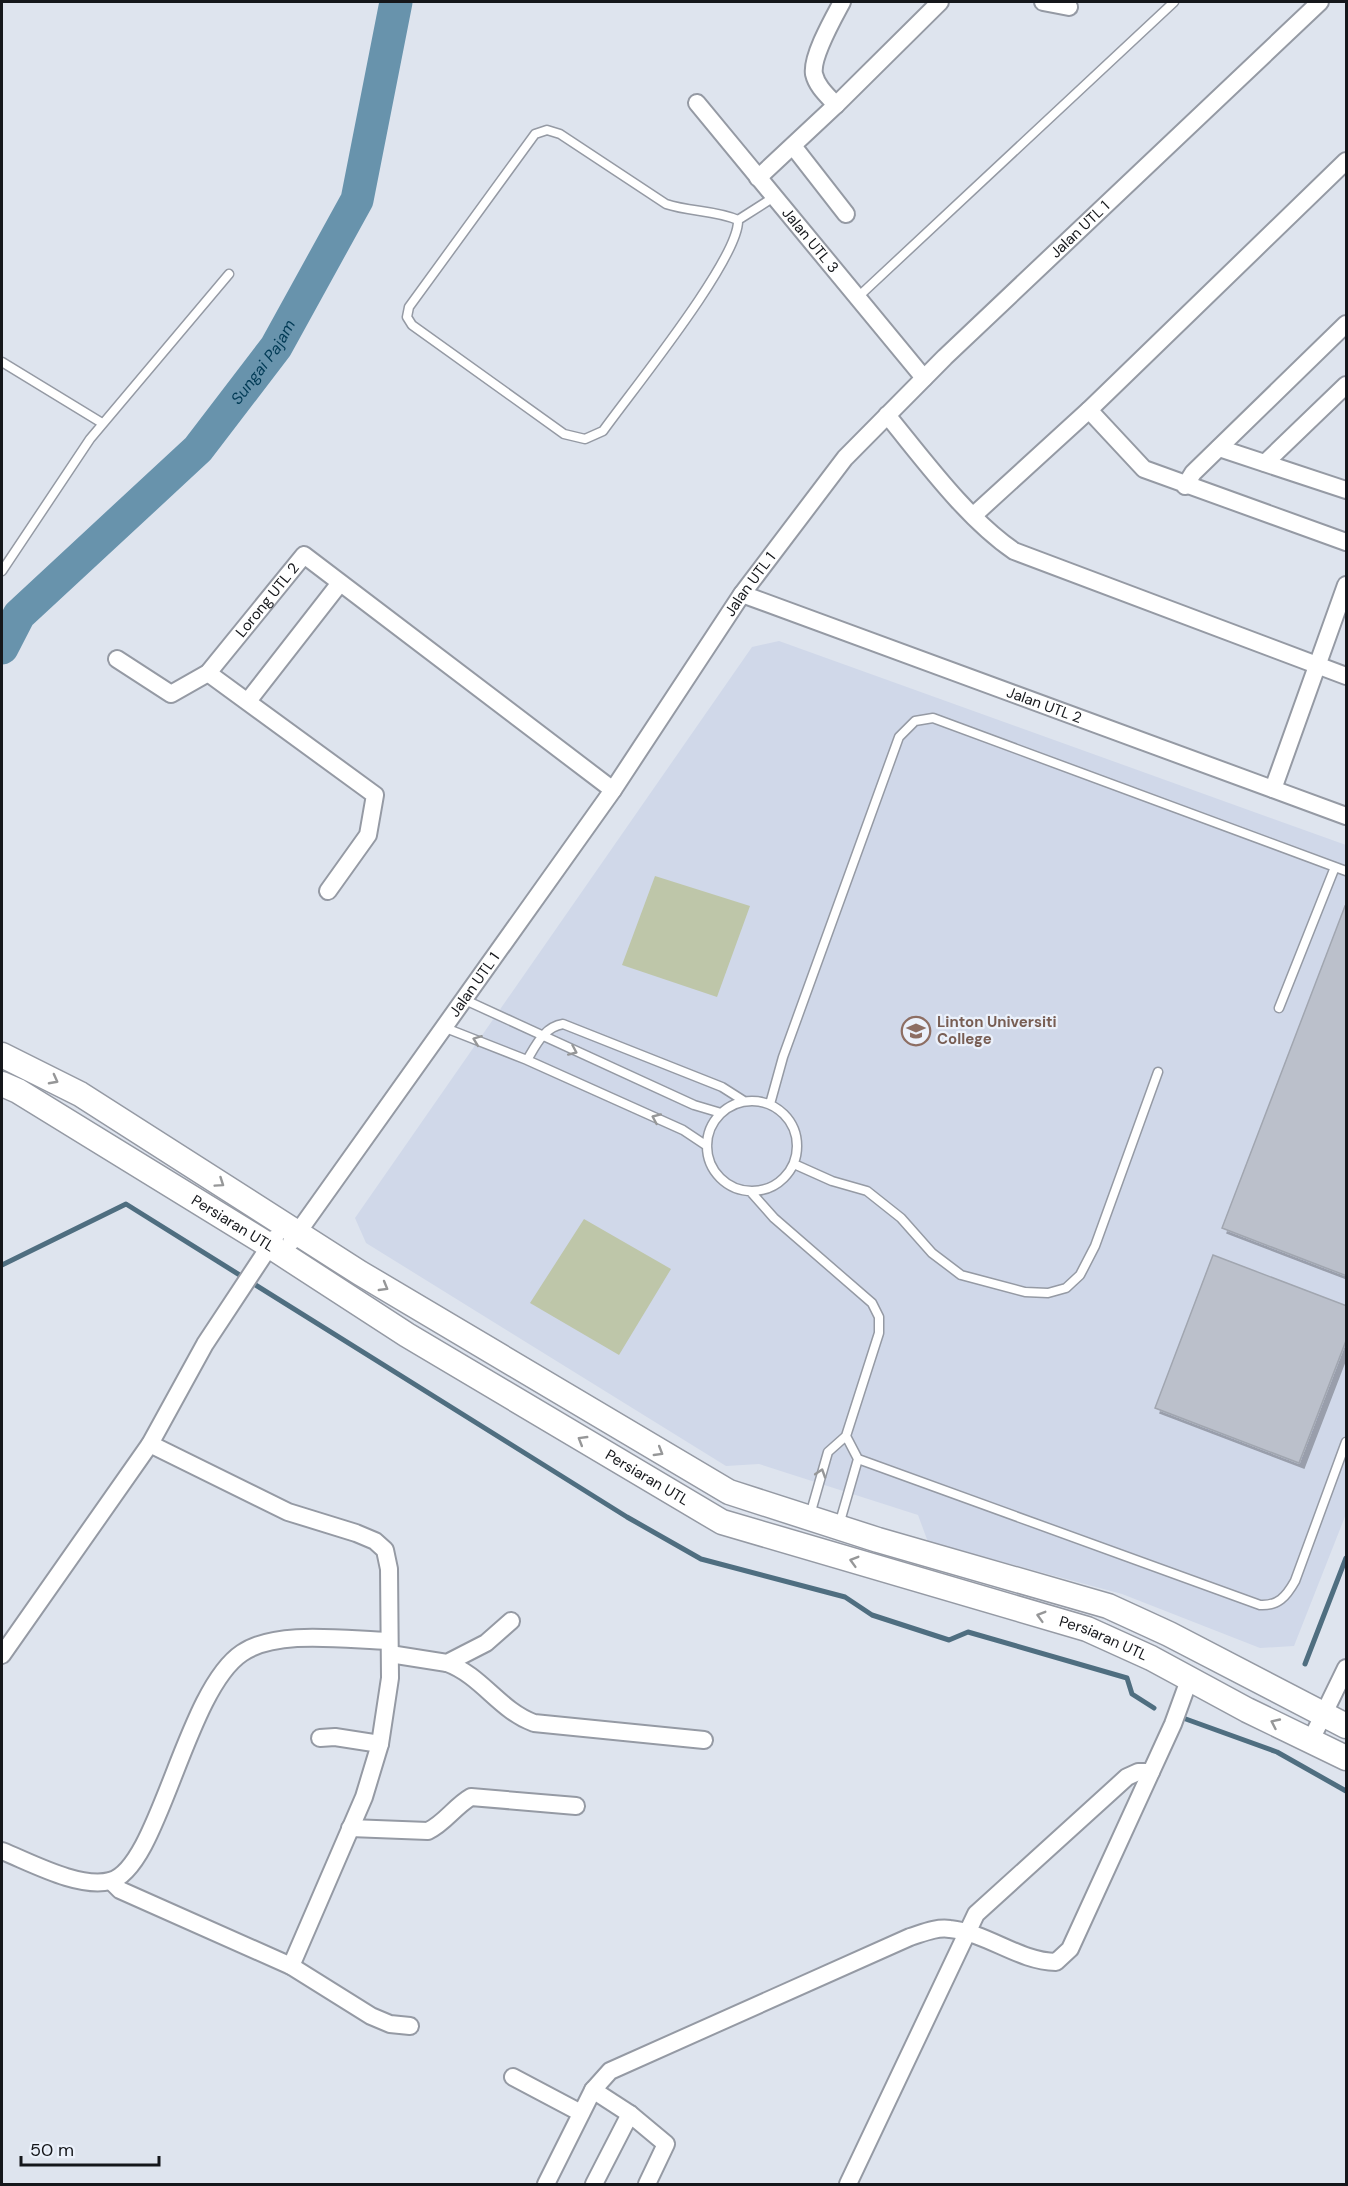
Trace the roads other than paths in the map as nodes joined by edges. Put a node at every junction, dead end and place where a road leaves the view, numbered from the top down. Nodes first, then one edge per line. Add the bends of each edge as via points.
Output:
1 (842, 2) edge
2 (940, 2) edge
3 (1043, 2) edge
4 (1174, 2) edge
5 (1320, 2) edge
6 (1069, 7) dead end
7 (697, 103) dead end
8 (836, 105) junction
9 (793, 146) junction
10 (1347, 161) edge
11 (758, 178) junction
12 (774, 197) junction
13 (846, 214) dead end
14 (738, 220) junction
15 (229, 274) dead end
16 (858, 297) junction
17 (1347, 324) edge
18 (2, 362) edge
19 (924, 378) junction
20 (1347, 385) edge
21 (1089, 410) junction
22 (886, 415) junction
23 (102, 423) junction
24 (1219, 448) junction
25 (1265, 463) junction
26 (1185, 486) junction
27 (1347, 490) edge
28 (974, 515) junction
29 (1347, 542) edge
30 (2, 571) edge
31 (340, 582) junction
32 (1347, 585) edge
33 (742, 594) junction
34 (117, 659) dead end
35 (1317, 664) junction
36 (208, 673) junction
37 (1347, 676) edge
38 (248, 701) junction
39 (1273, 789) junction
40 (612, 790) junction
41 (1347, 816) edge
42 (1335, 867) junction
43 (1347, 871) edge
44 (328, 891) dead end
45 (464, 999) junction
46 (1279, 1008) dead end
47 (443, 1027) junction
48 (541, 1037) junction
49 (2, 1054) edge
50 (527, 1060) junction
51 (1158, 1072) dead end
52 (2, 1084) edge
53 (744, 1101) junction
54 (770, 1104) junction
55 (721, 1113) junction
56 (707, 1146) junction
57 (794, 1164) junction
58 (752, 1192) junction
59 (290, 1229) junction
60 (270, 1254) junction
61 (846, 1436) junction
62 (1347, 1442) edge
63 (150, 1444) junction
64 (858, 1459) junction
65 (809, 1518) junction
66 (838, 1528) junction
67 (511, 1622) dead end
68 (389, 1648) junction
69 (2, 1656) edge
70 (447, 1663) junction
71 (1346, 1673) edge
72 (1190, 1680) junction
73 (1325, 1714) junction
74 (1347, 1726) edge
75 (320, 1738) dead end
76 (704, 1740) dead end
77 (1311, 1740) junction
78 (380, 1744) junction
79 (1347, 1758) edge
80 (1151, 1772) junction
81 (576, 1806) dead end
82 (350, 1828) junction
83 (2, 1851) edge
84 (111, 1881) junction
85 (965, 1932) junction
86 (291, 1966) junction
87 (410, 2026) dead end
88 (513, 2077) dead end
89 (593, 2090) junction
90 (581, 2113) junction
91 (630, 2114) junction
92 (546, 2184) edge
93 (594, 2184) edge
94 (647, 2184) edge
95 (848, 2184) edge

1 - 8 street via 819,50 814,72 822,90
2 - 8 street
3 - 6 street
4 - 16 lane
5 - 19 street, Jalan UTL 1
7 - 11 street, Jalan UTL 3
8 - 9 street
9 - 11 street
9 - 13 street
10 - 21 street
11 - 12 street, Jalan UTL 3
12 - 14 lane
12 - 16 street, Jalan UTL 3
14 - 14 lane via 736,240 707,288 603,431 585,439 564,435 412,325 407,317 409,307 535,134 547,130 560,134 666,204 725,214
15 - 23 lane
16 - 19 street, Jalan UTL 3
17 - 24 street
18 - 23 lane
19 - 22 street, Jalan UTL 1
20 - 25 street
21 - 26 street via 1144,469
21 - 28 street
22 - 28 street
22 - 33 street, Jalan UTL 1 via 845,459
23 - 30 lane
24 - 25 street
24 - 26 street
25 - 27 street
26 - 29 street
28 - 35 street via 1014,551
31 - 36 street, Lorong UTL 2 via 304,555
31 - 38 street
31 - 40 street, Lorong UTL 2
32 - 35 street
33 - 39 street, Jalan UTL 2
33 - 40 street, Jalan UTL 1
34 - 36 street via 171,694
35 - 37 street
35 - 39 street
36 - 38 street
38 - 44 street via 375,795 368,835
39 - 41 street, Jalan UTL 2
40 - 45 street, Jalan UTL 1
42 - 43 lane
42 - 46 lane
42 - 54 lane via 933,718 915,721 899,736 783,1057
45 - 47 street, Jalan UTL 1
45 - 48 lane
50 -> 47 lane
47 - 59 street, Jalan UTL 1
48 - 50 lane
48 - 53 lane via 554,1025 571,1025 722,1087
48 -> 55 lane via 694,1105
49 -> 59 street, Persiaran UTL via 90,1100
56 -> 50 lane via 683,1130
51 - 57 lane via 1095,1246 1080,1275 1066,1288 1048,1293 1025,1292 961,1275 867,1191
52 - 60 street, Persiaran UTL
53 - 54 lane
53 - 55 lane
54 - 57 lane via 787,1118 796,1136
55 - 56 lane via 708,1134
56 - 58 lane via 715,1173 737,1190
57 - 58 lane via 777,1184
58 - 61 lane via 774,1218 872,1303 879,1317 875,1349
59 - 60 street, Jalan UTL 1
59 -> 65 street, Persiaran UTL via 711,1483 753,1502
60 - 63 street, Jalan UTL 1 via 205,1344
72 -> 60 street, Persiaran UTL via 1087,1629 722,1522
61 - 64 lane
65 -> 61 lane via 828,1452
62 - 64 lane via 1294,1581 1278,1603 1268,1606
63 - 68 street via 288,1512 375,1541 385,1550 389,1569
63 - 69 street, Jalan UTL 1
64 - 66 lane
65 - 66 street, Persiaran UTL
66 - 73 street, Persiaran UTL via 1108,1606
67 - 70 street via 486,1643
68 - 70 street
68 - 78 street via 390,1678
68 - 84 street via 272,1640 241,1654 218,1680 195,1719 146,1842 128,1869
70 - 76 street via 464,1669 503,1706 534,1723
71 - 73 street
77 -> 72 street, Persiaran UTL
72 - 80 street
73 - 74 street, Persiaran UTL
73 - 77 street
75 - 78 street
77 - 79 street, Persiaran UTL
78 - 82 street
80 - 85 street via 1127,1777 976,1914
80 - 85 street via 1070,1949 1056,1962 1037,1961
81 - 82 street via 471,1797 438,1827 428,1831
82 - 86 street
83 - 84 street via 63,1875 93,1882
84 - 86 street via 120,1890
85 - 89 street via 933,1929 910,1937 636,2058 610,2071
85 - 95 street
86 - 87 street via 371,2016 390,2024
88 - 90 street
89 - 90 street
89 - 91 street
90 - 92 street
91 - 93 street
91 - 94 street via 666,2144

